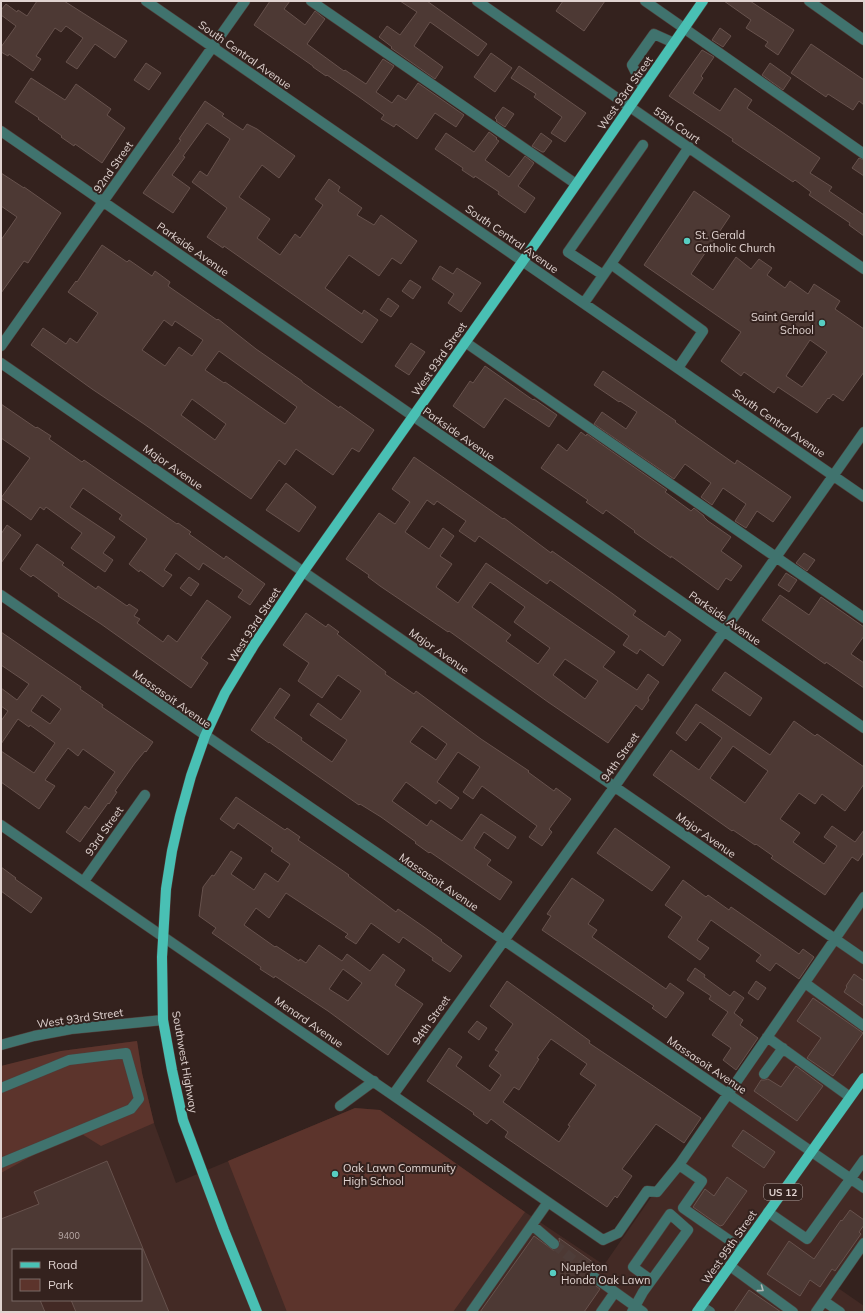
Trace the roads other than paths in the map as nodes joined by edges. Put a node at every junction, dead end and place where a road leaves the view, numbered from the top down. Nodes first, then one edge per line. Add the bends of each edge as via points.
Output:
1 (146, 1) edge
2 (245, 1) edge
3 (311, 1) edge
4 (477, 1) edge
5 (644, 1) edge
6 (703, 1) edge
7 (809, 1) edge
8 (684, 28) junction
9 (864, 40) edge
10 (674, 42) junction
11 (213, 47) junction
12 (643, 87) junction
13 (630, 107) junction
14 (1, 131) edge
15 (643, 145) dead end
16 (688, 147) junction
17 (864, 154) edge
18 (576, 184) junction
19 (103, 202) junction
20 (523, 261) junction
21 (611, 264) junction
22 (864, 269) edge
23 (603, 275) junction
24 (584, 303) junction
25 (465, 342) junction
26 (1, 346) edge
27 (1, 363) edge
28 (678, 368) junction
29 (413, 416) junction
30 (864, 432) edge
31 (834, 476) junction
32 (864, 497) edge
33 (776, 557) junction
34 (304, 572) junction
35 (1, 595) edge
36 (864, 618) edge
37 (724, 632) junction
38 (864, 728) edge
39 (205, 736) junction
40 (615, 786) junction
41 (145, 794) dead end
42 (1, 825) edge
43 (84, 881) junction
44 (864, 897) edge
45 (163, 936) junction
46 (835, 939) junction
47 (503, 940) junction
48 (864, 959) edge
49 (805, 983) junction
50 (163, 1020) junction
51 (864, 1026) edge
52 (767, 1037) junction
53 (1, 1045) edge
54 (783, 1048) junction
55 (764, 1074) dead end
56 (864, 1078) edge
57 (374, 1081) junction
58 (1, 1088) edge
59 (728, 1094) junction
60 (393, 1095) junction
61 (850, 1097) junction
62 (340, 1106) dead end
63 (811, 1152) junction
64 (864, 1160) edge
65 (1, 1163) edge
66 (679, 1165) junction
67 (850, 1179) junction
68 (864, 1188) edge
69 (548, 1202) junction
70 (768, 1212) junction
71 (532, 1226) junction
72 (864, 1243) edge
73 (554, 1244) tunnel mouth
74 (742, 1249) junction
75 (730, 1266) junction
76 (594, 1277) tunnel mouth
77 (652, 1280) junction
78 (614, 1292) junction
79 (824, 1300) junction
80 (699, 1309) edge
81 (637, 1310) edge
82 (257, 1312) edge
83 (471, 1312) edge
84 (600, 1312) edge
85 (710, 1312) edge
86 (793, 1312) edge
87 (816, 1312) edge
88 (840, 1312) edge

1 - 11 street, South Central Avenue
2 - 11 street, 92nd Street
3 - 18 street
4 - 13 street, 55th Court
5 - 8 street
6 - 8 main road, West 93rd Street
7 - 9 street
8 - 10 main road, West 93rd Street
8 - 17 street
10 - 12 main road, West 93rd Street
10 - 12 street via 654,34 632,65
11 - 19 street, 92nd Street
11 - 20 street, South Central Avenue
12 - 13 main road, West 93rd Street
13 - 16 street, 55th Court
13 - 18 main road, West 93rd Street
14 - 19 street, Parkside Avenue
15 - 23 street via 568,252
16 - 21 street
16 - 22 street, 55th Court
18 - 20 main road, West 93rd Street
19 - 26 street, 92nd Street
19 - 29 street, Parkside Avenue
20 - 24 street, South Central Avenue
20 - 25 main road, West 93rd Street
21 - 23 street
21 - 28 street via 704,331
23 - 24 street
24 - 28 street, South Central Avenue
25 - 29 main road, West 93rd Street
25 - 33 street
27 - 34 street, Major Avenue
28 - 31 street, South Central Avenue
29 - 34 main road, West 93rd Street
29 - 37 street, Parkside Avenue
30 - 31 street, 94th Street
31 - 32 street, South Central Avenue
31 - 33 street, 94th Street
33 - 36 street
33 - 37 street, 94th Street
34 - 39 main road, West 93rd Street via 254,644 228,687
34 - 40 street, Major Avenue
35 - 39 street, Massasoit Avenue
37 - 38 street, Parkside Avenue
37 - 40 street, 94th Street
39 - 45 main road, Southwest Highway via 189,783 172,850
39 - 47 street, Massasoit Avenue
40 - 46 street, Major Avenue
40 - 47 street, 94th Street
41 - 43 street, 93rd Street
42 - 43 street, Menard Avenue
43 - 45 street, Menard Avenue
44 - 46 street
45 - 50 main road, Southwest Highway
45 - 57 street, Menard Avenue
46 - 48 street, Major Avenue
46 - 49 street
47 - 59 street, Massasoit Avenue
47 - 60 street, 94th Street
49 - 51 street
49 - 52 street
50 - 53 street, West 93rd Street via 71,1029
50 - 82 main road, Southwest Highway via 183,1120
52 - 54 street
52 - 59 street
54 - 55 street
54 - 61 street
56 - 61 main road, West 95th Street / US 12
57 - 60 street, Menard Avenue
57 - 62 street
58 - 65 street via 69,1060 126,1053 139,1099 131,1109
59 - 63 street, Massasoit Avenue
59 - 66 street
60 - 69 street, Menard Avenue
61 - 63 main road, West 95th Street / US 12
63 - 67 street, Massasoit Avenue
63 - 70 main road, West 95th Street / US 12
64 - 67 street
66 - 69 street, Menard Avenue via 657,1192 647,1191 618,1233 603,1240
66 - 74 street via 702,1182 683,1208
67 - 68 street, Massasoit Avenue
67 - 70 street via 807,1239
69 - 71 street
70 - 74 main road, West 95th Street / US 12
71 - 73 street
71 - 83 street
72 - 79 street
74 - 75 main road, West 95th Street / US 12
75 - 80 main road, West 95th Street / US 12
75 -> 86 street
76 - 78 street
77 - 77 street via 688,1230 670,1214 633,1267
77 - 81 street via 643,1292
78 - 81 street
78 - 84 street
79 - 87 street
79 - 88 street
80 - 85 street

